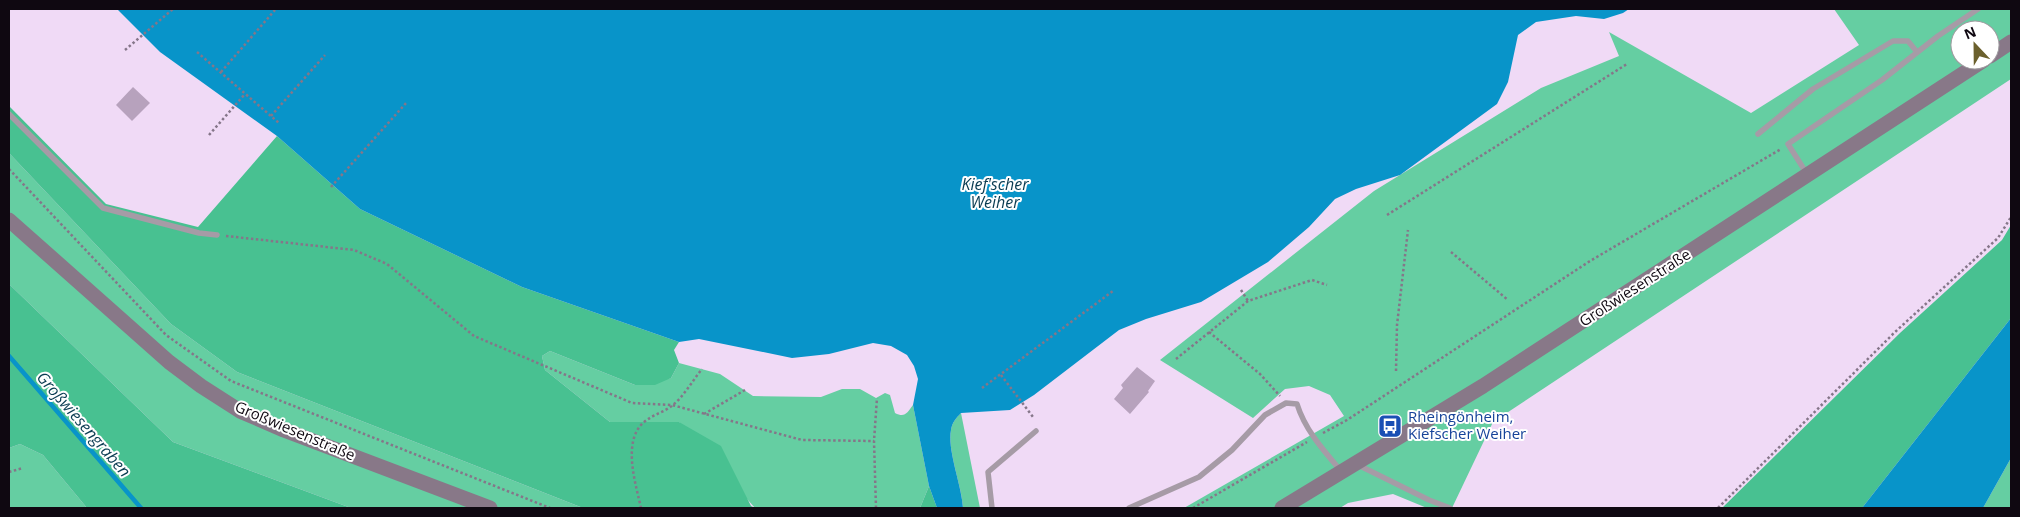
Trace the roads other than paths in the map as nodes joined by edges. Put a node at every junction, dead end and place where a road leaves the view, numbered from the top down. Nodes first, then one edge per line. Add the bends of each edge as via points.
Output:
1 (1978, 9) edge
2 (2011, 42) edge
3 (2000, 49) edge
4 (1917, 52) junction
5 (1969, 70) edge
6 (9, 114) edge
7 (1758, 134) dead end
8 (1808, 176) junction
9 (9, 220) edge
10 (217, 235) road end
11 (1036, 431) dead end
12 (1354, 463) junction
13 (1341, 472) junction
14 (490, 508) edge
15 (992, 508) edge
16 (1129, 508) edge
17 (1282, 508) edge
18 (1450, 508) edge

1 - 4 lane
2 - 3 street
4 - 7 lane via 1908,42 1893,41 1813,89
4 - 8 lane via 1788,144
5 - 8 street, Großwiesenstraße
6 - 10 lane via 103,208
8 - 12 street, Großwiesenstraße via 1483,386
9 - 14 street, Großwiesenstraße via 169,362 232,406 284,430
11 - 15 lane via 988,472
12 - 13 street, Großwiesenstraße
12 - 18 lane
13 - 16 lane via 1301,419 1297,404 1286,403 1265,415 1232,450 1199,477
13 - 17 street, Großwiesenstraße

